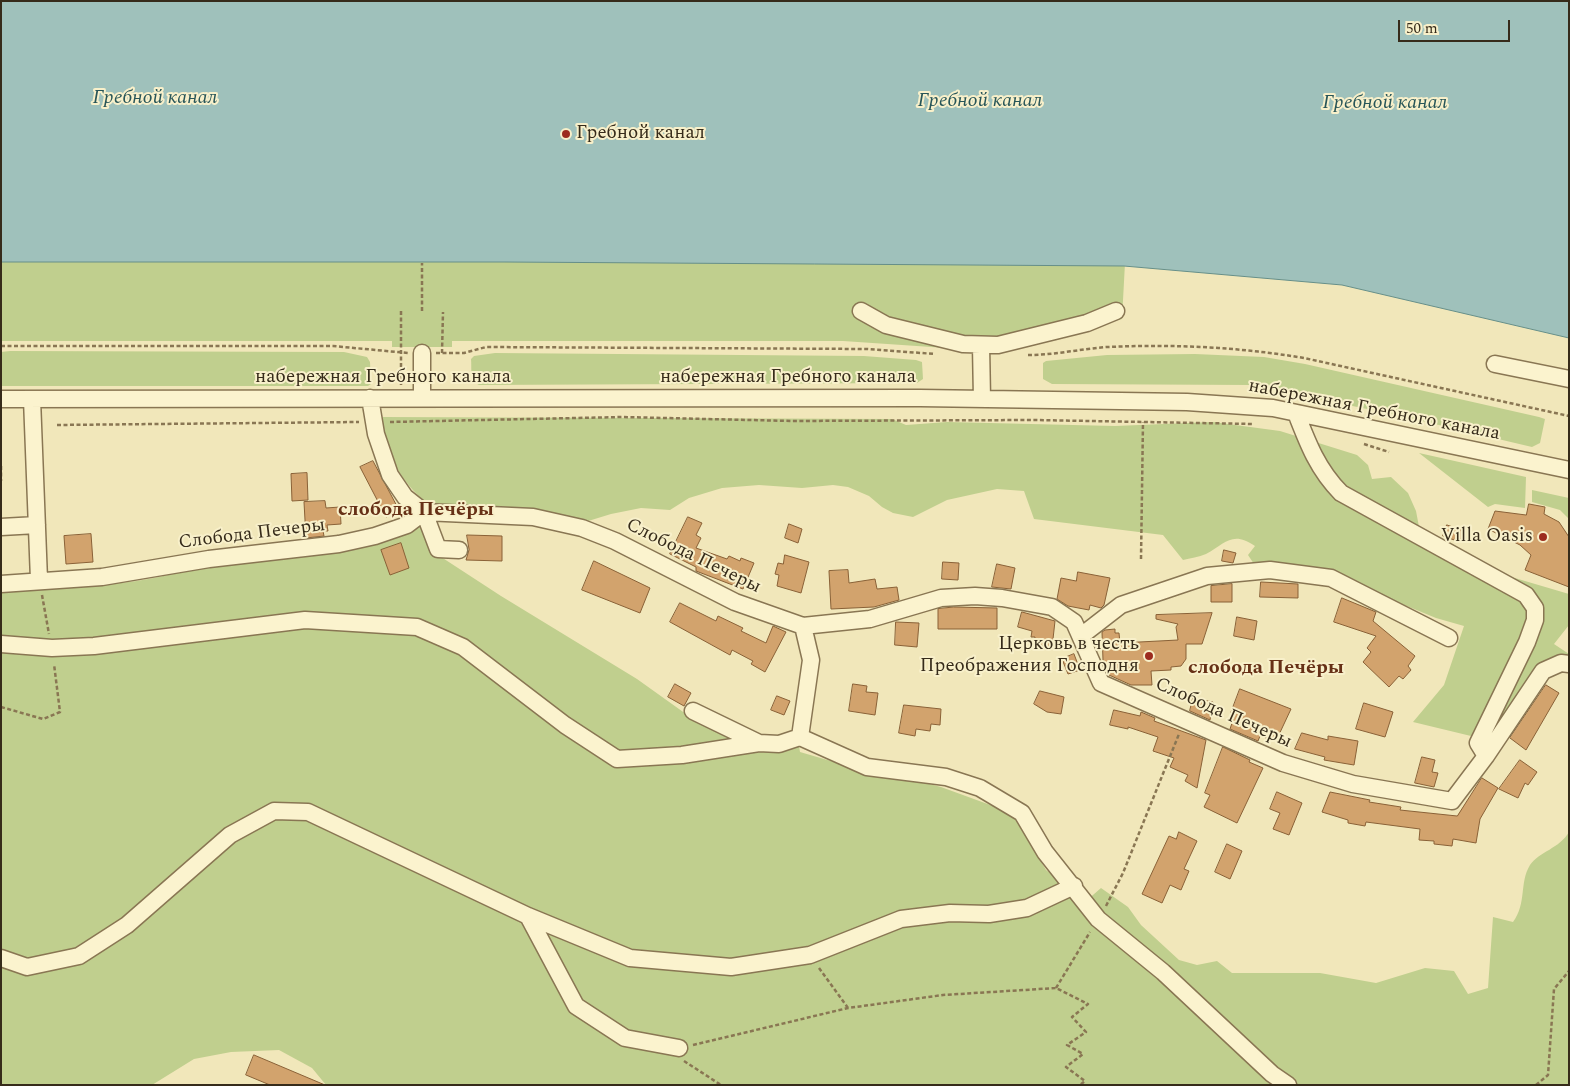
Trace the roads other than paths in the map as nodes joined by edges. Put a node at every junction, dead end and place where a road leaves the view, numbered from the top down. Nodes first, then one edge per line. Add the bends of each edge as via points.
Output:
1 (861, 311) dead end
2 (1116, 311) dead end
3 (980, 345) junction
4 (422, 353) road end
5 (1495, 364) dead end
6 (1569, 379) edge
7 (370, 398) junction
8 (422, 398) junction
9 (1, 399) edge
10 (32, 399) junction
11 (982, 399) junction
12 (1296, 413) junction
13 (1568, 467) edge
14 (424, 512) junction
15 (37, 525) junction
16 (1, 527) edge
17 (459, 550) dead end
18 (39, 580) junction
19 (1, 584) edge
20 (803, 626) junction
21 (1082, 636) junction
22 (1448, 638) dead end
23 (1, 644) edge
24 (1569, 664) edge
25 (693, 710) dead end
26 (800, 737) junction
27 (759, 743) junction
28 (1486, 756) junction
29 (1074, 886) junction
30 (528, 916) junction
31 (1, 958) edge
32 (679, 1048) road end
33 (1288, 1085) edge

1 - 3 street via 886,324 963,344
2 - 3 street via 1087,323 998,345
3 - 11 street
4 - 8 street
5 - 6 street
7 - 8 street, набережная Гребного канала
7 - 10 street, набережная Гребного канала
7 - 14 street via 390,475 405,497
8 - 11 street, набережная Гребного канала
9 - 10 street, набережная Гребного канала
10 - 15 street
11 - 12 street, набережная Гребного канала via 1187,402 1274,408
12 - 13 street, набережная Гребного канала
12 - 28 street via 1310,452 1326,478 1341,493 1526,595 1535,608 1536,620 1527,642 1478,743
14 - 17 street via 438,549
14 - 18 street, Слобода Печеры via 408,524 339,544 209,559 102,577
14 - 20 street, Слобода Печеры via 533,517 582,528 615,541 735,602
15 - 16 street
15 - 18 street
18 - 19 street, Слобода Печеры
20 - 21 street, Слобода Печеры via 870,618 941,598 975,596 1052,607 1074,622
20 - 26 street via 811,660
21 - 22 street via 1121,604 1207,576 1270,570 1331,578
21 - 28 street, Слобода Печеры via 1101,683 1283,763 1353,784 1452,801
23 - 27 street via 52,648 94,646 305,620 417,627 463,647 565,725 617,759 682,755
24 - 28 street, Слобода Печеры via 1561,663 1543,671
25 - 27 street
26 - 27 street via 779,744
26 - 29 street via 867,767 946,777 980,788 1022,813 1045,852
29 - 30 street via 1027,908 989,914 950,913 901,919 810,955 731,967 630,958
29 - 33 street via 1098,919 1163,972 1272,1074
30 - 31 street via 308,812 274,811 230,835 127,925 79,956 27,967
30 - 32 street via 576,1006 625,1038

